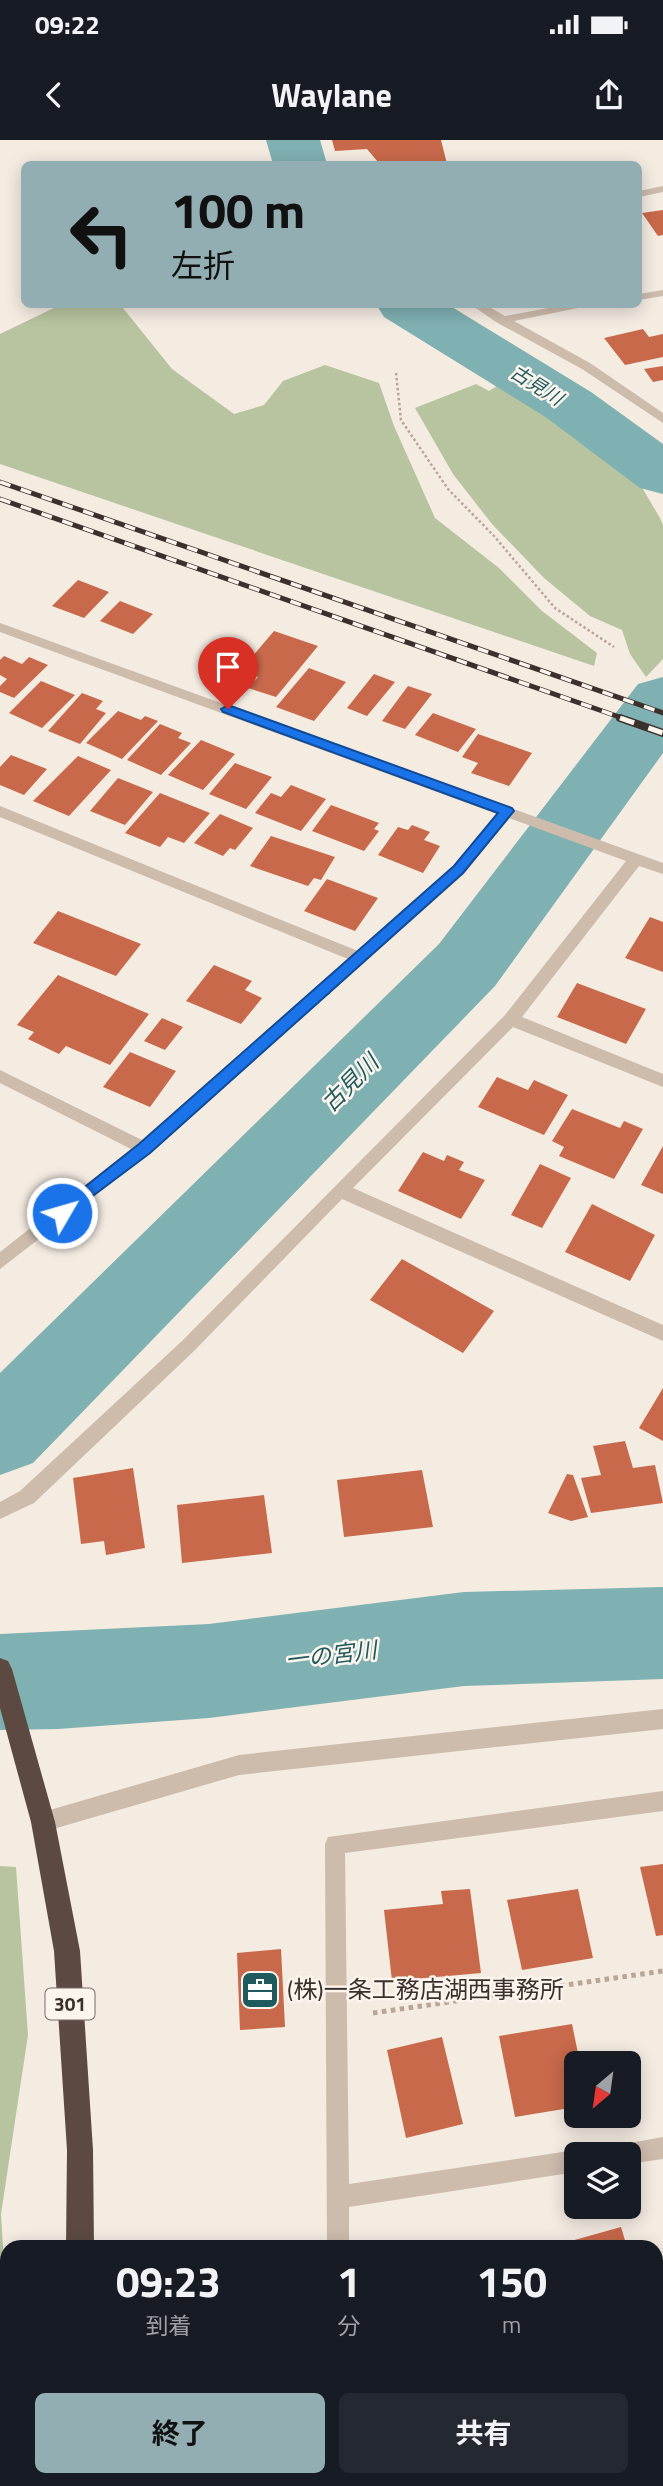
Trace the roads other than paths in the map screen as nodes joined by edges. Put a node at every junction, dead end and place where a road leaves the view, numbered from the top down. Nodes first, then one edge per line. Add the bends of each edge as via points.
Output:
1 (663, 189) edge
2 (642, 193) edge
3 (663, 293) edge
4 (642, 296) edge
5 (481, 308) edge
6 (570, 308) edge
7 (500, 320) junction
8 (663, 419) edge
9 (0, 627) edge
10 (0, 811) edge
11 (507, 811) junction
12 (636, 859) junction
13 (663, 869) edge
14 (358, 957) junction
15 (511, 1019) junction
16 (0, 1076) edge
17 (663, 1081) edge
18 (144, 1148) junction
19 (340, 1189) junction
20 (0, 1262) edge
21 (663, 1333) edge
22 (0, 1511) edge
23 (0, 1669) edge
24 (663, 1719) edge
25 (663, 1801) edge
26 (43, 1822) junction
27 (663, 2148) edge
28 (641, 2151) edge
29 (564, 2163) edge
30 (338, 2197) junction
31 (80, 2240) edge
32 (338, 2240) edge

1 - 2 street
3 - 4 street
5 - 7 street
6 - 7 street
7 - 8 street via 586,366
9 - 11 street
10 - 14 street
11 - 12 street
11 - 14 street via 459,870
12 - 13 street
12 - 15 street
14 - 18 street
15 - 17 street
15 - 19 street
16 - 18 street
18 - 20 street
19 - 21 street
19 - 22 street via 188,1346 27,1497
23 - 26 highway, 301
24 - 26 street via 239,1765
25 - 30 street via 335,1844
26 - 31 highway, 301 via 67,1951 80,2150
27 - 28 street
29 - 30 street
30 - 32 street

